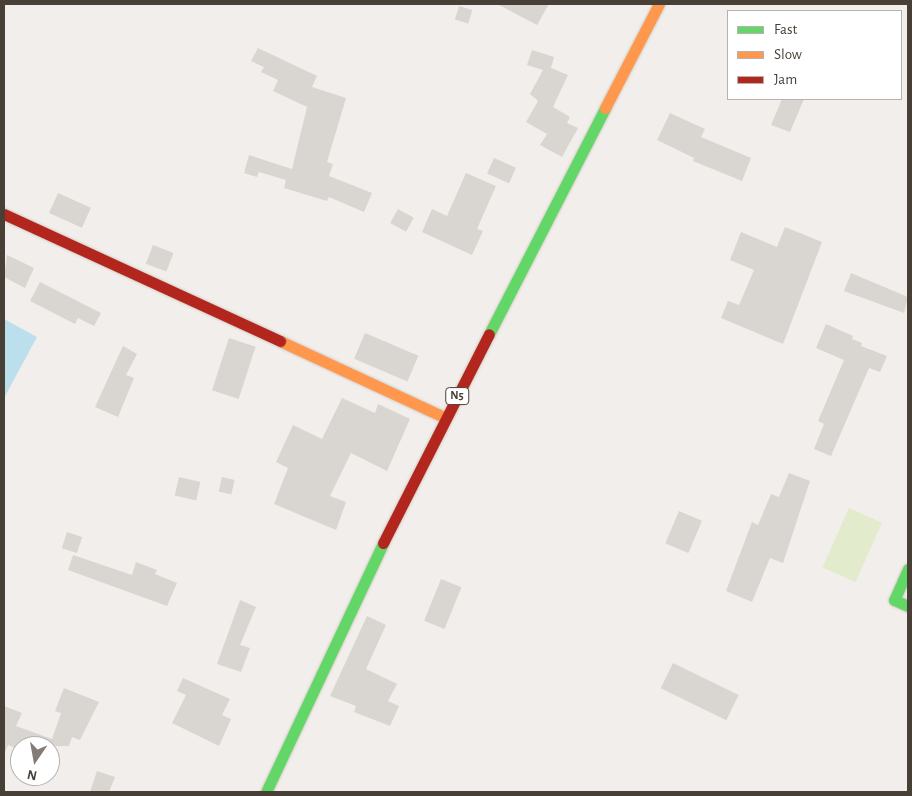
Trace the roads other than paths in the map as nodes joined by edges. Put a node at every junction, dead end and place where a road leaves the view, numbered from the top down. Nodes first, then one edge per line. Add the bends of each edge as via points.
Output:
1 (659, 4) edge
2 (4, 214) edge
3 (446, 418) junction
4 (908, 569) edge
5 (908, 606) edge
6 (266, 792) edge

1 - 3 main road, N5
2 - 3 main road
3 - 6 main road, N5 via 342,626
4 - 5 main road via 894,600

